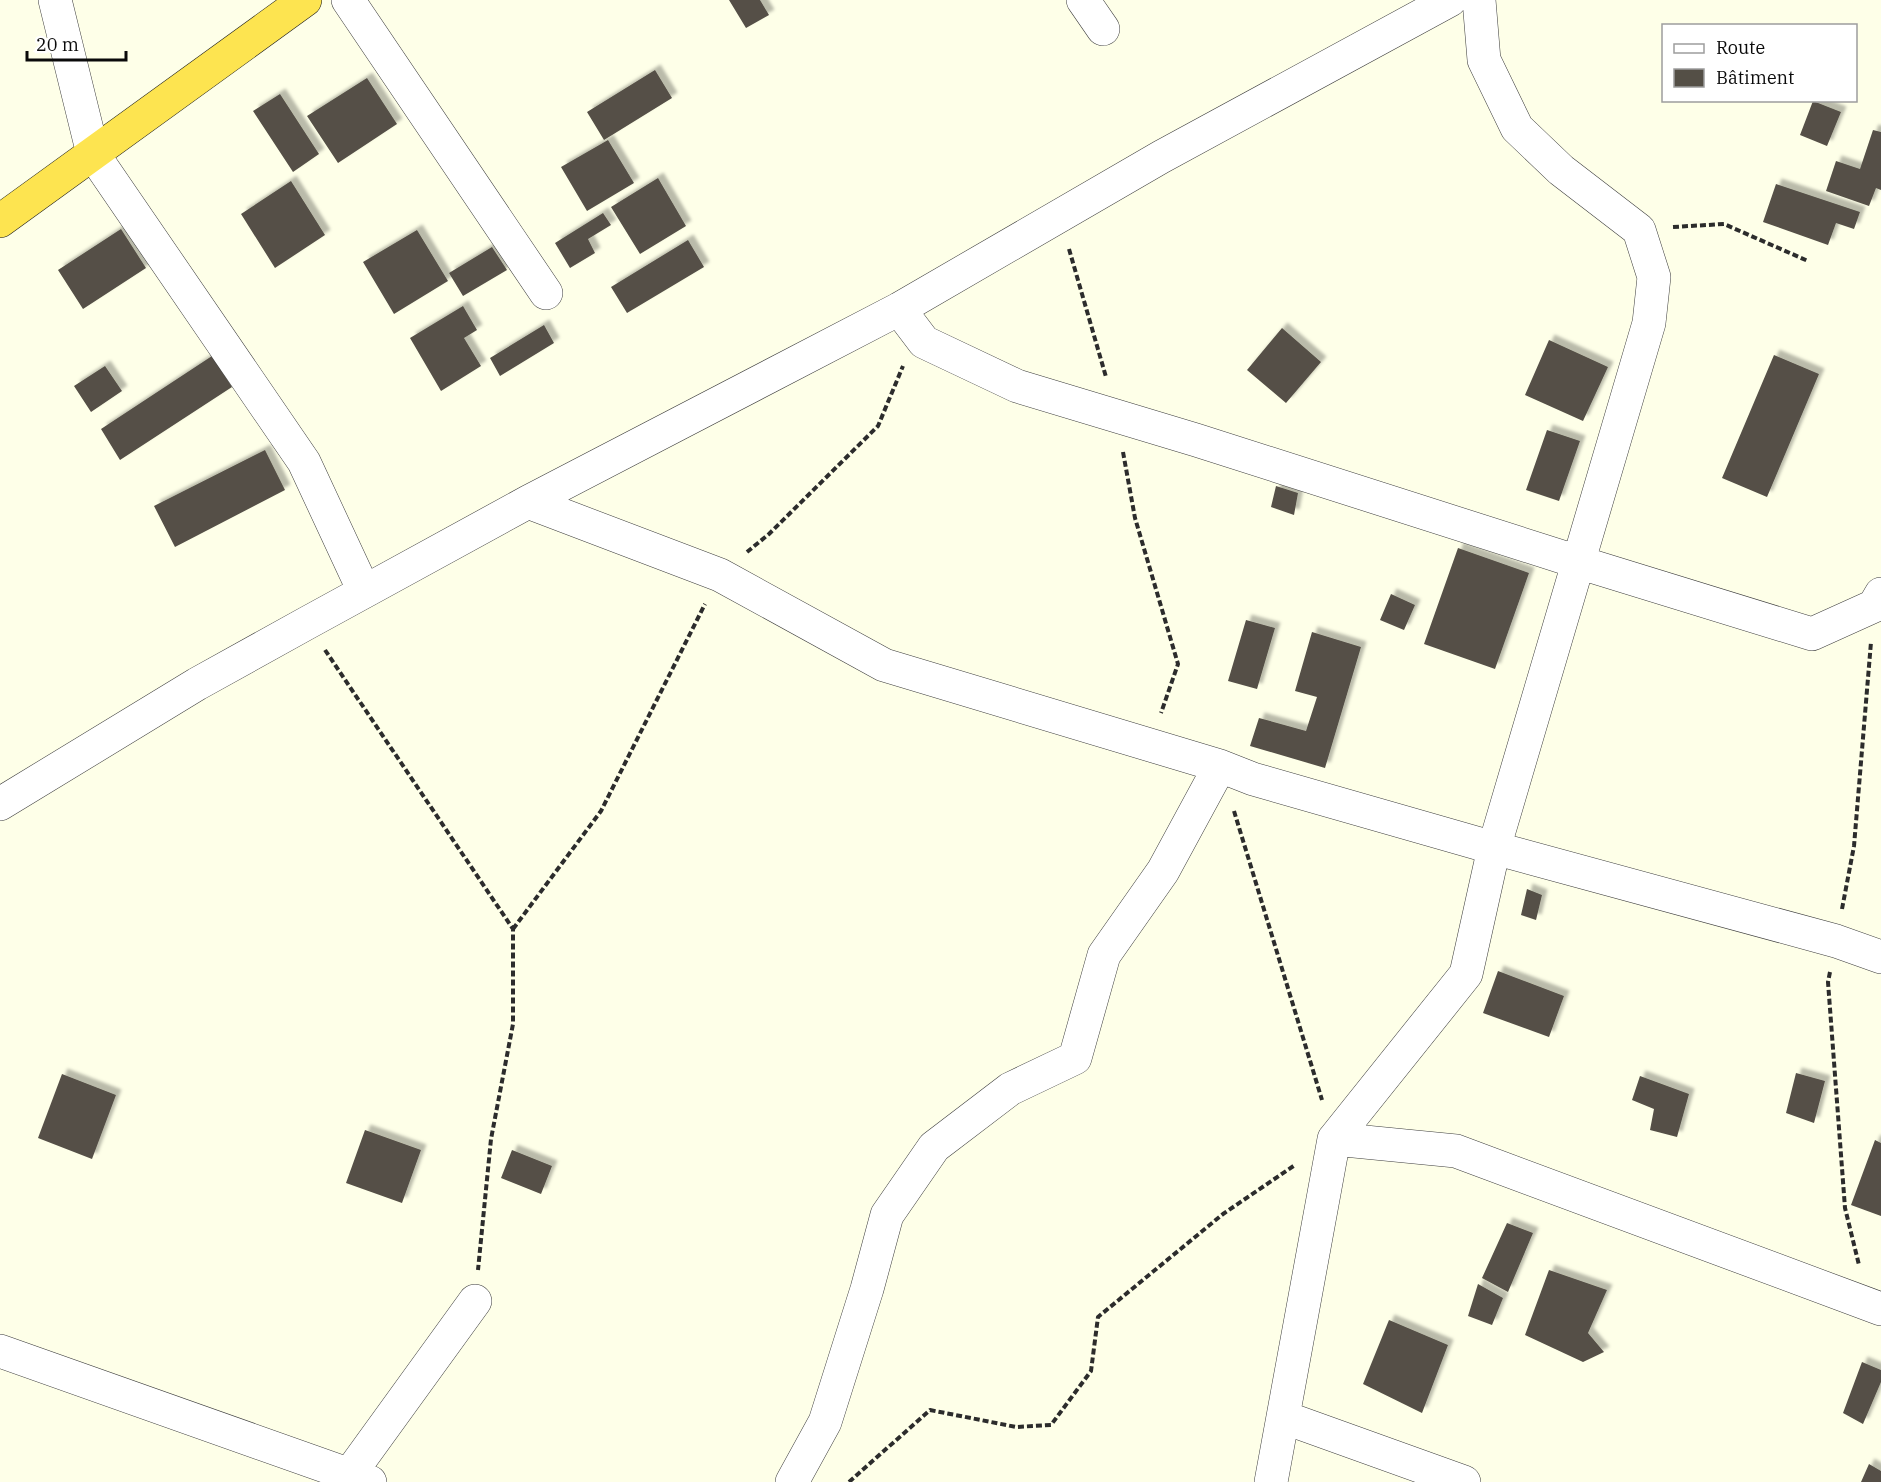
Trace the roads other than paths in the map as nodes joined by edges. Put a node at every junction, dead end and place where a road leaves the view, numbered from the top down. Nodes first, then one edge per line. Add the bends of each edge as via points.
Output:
1 (55, 0) edge
2 (305, 0) edge
3 (348, 0) edge
4 (1083, 0) edge
5 (1450, 0) edge
6 (1479, 0) edge
7 (1103, 28) dead end
8 (93, 154) junction
9 (0, 221) edge
10 (546, 293) dead end
11 (899, 309) junction
12 (528, 502) junction
13 (1578, 562) junction
14 (364, 591) junction
15 (1881, 594) edge
16 (1220, 766) junction
17 (0, 804) edge
18 (1494, 848) junction
19 (1881, 957) edge
20 (1334, 1139) junction
21 (475, 1300) road end
22 (1881, 1309) edge
23 (0, 1351) edge
24 (1283, 1417) junction
25 (355, 1480) edge
26 (792, 1482) edge
27 (1271, 1482) edge
28 (1464, 1482) edge

1 - 8 street
2 - 8 highway
3 - 10 street
4 - 7 street
5 - 11 street via 1171,151
6 - 13 street via 1484,60 1517,128 1561,170 1639,230 1654,277 1649,323
8 - 9 highway
8 - 14 street via 304,462
11 - 12 street
11 - 13 street via 924,342 1017,386
12 - 14 street
12 - 16 street via 720,574 884,665
13 - 15 street via 1812,634 1874,606
13 - 18 street
14 - 17 street via 197,684
16 - 18 street
16 - 26 street via 1163,871 1104,955 1075,1058 1010,1089 934,1148 887,1215 825,1422
18 - 19 street via 1836,941
18 - 20 street via 1466,974
20 - 22 street via 1456,1151
20 - 24 street
21 - 25 street
23 - 25 street
24 - 27 street
24 - 28 street

